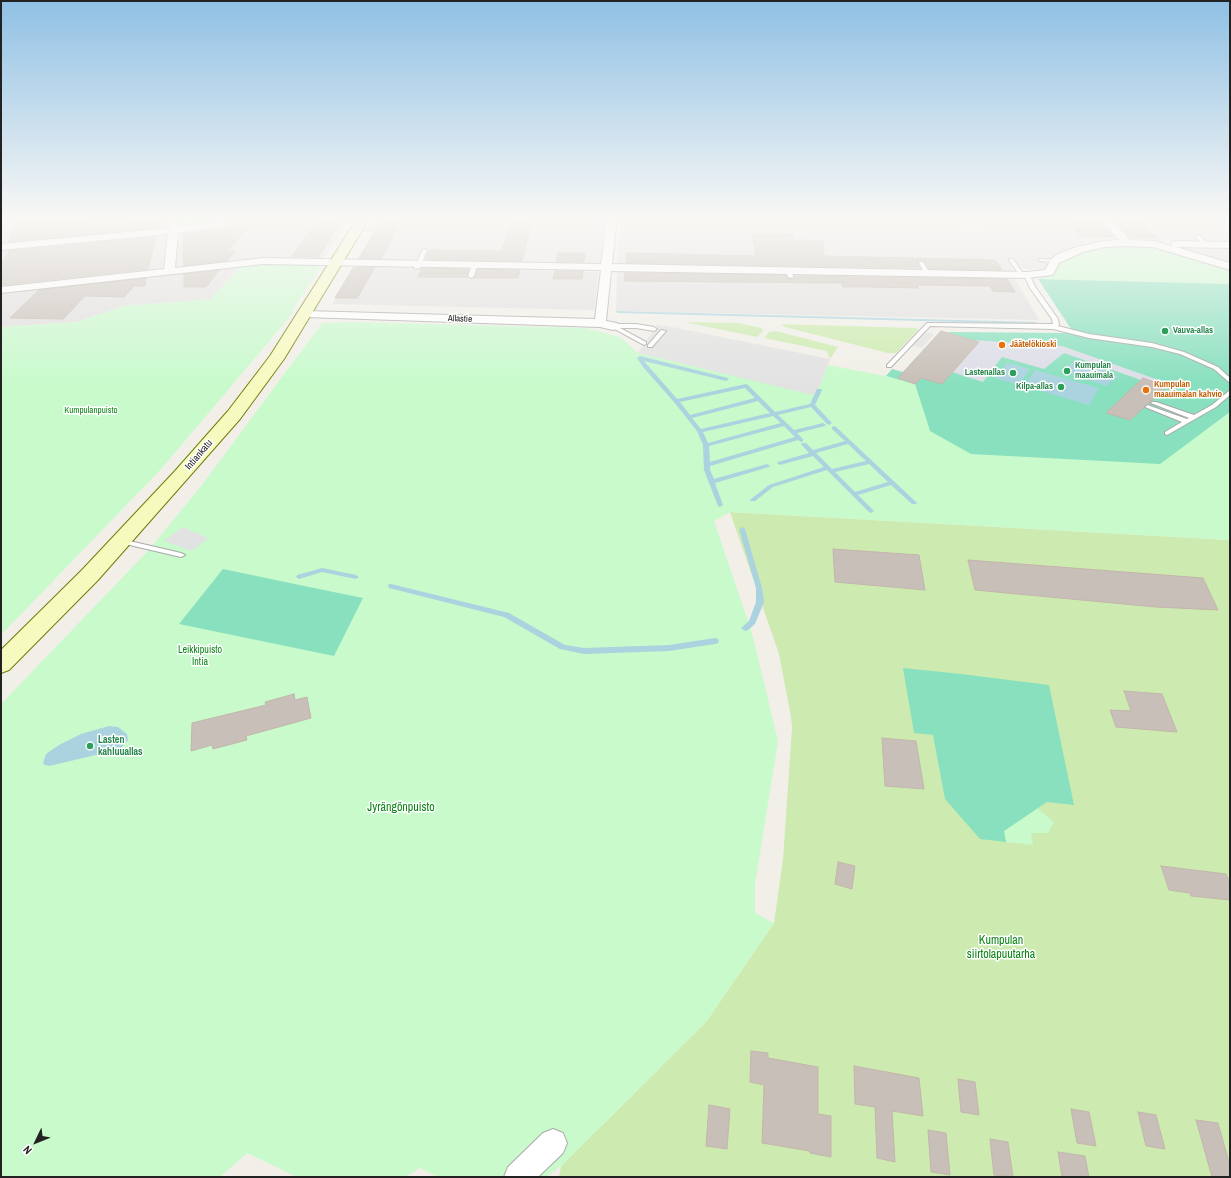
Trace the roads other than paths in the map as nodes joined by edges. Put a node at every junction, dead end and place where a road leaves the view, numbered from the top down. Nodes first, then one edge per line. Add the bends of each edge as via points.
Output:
1 (151, 274) edge
2 (330, 274) edge
3 (605, 274) edge
4 (789, 274) edge
5 (926, 274) joint
6 (1033, 274) edge
7 (1025, 275) junction
8 (1, 290) edge
9 (306, 314) junction
10 (600, 323) junction
11 (613, 326) junction
12 (1053, 327) junction
13 (654, 330) dead end
14 (662, 331) dead end
15 (889, 366) dead end
16 (1230, 381) edge
17 (1230, 392) edge
18 (1154, 403) dead end
19 (1148, 407) dead end
20 (1194, 417) junction
21 (1187, 421) junction
22 (1167, 433) dead end
23 (121, 541) junction
24 (181, 555) dead end
25 (1, 664) edge
26 (553, 1143) dead end
27 (518, 1177) edge

1 - 8 street
2 - 9 street, Intiankatu
3 - 10 street
4 - 5 street
5 - 7 street
6 - 7 street
7 - 12 lane via 1055,319 1056,325
9 - 10 street, Allastie
9 - 23 street, Intiankatu via 234,415
10 - 11 street, Allastie
11 - 13 lane via 636,326
11 - 14 lane via 647,344
12 - 15 lane via 929,324
12 - 16 lane via 1182,353 1216,368
17 - 20 lane
18 - 20 lane
19 - 21 lane
20 - 21 lane
21 - 22 lane
23 - 24 lane
23 - 25 street, Intiankatu
26 - 27 street

